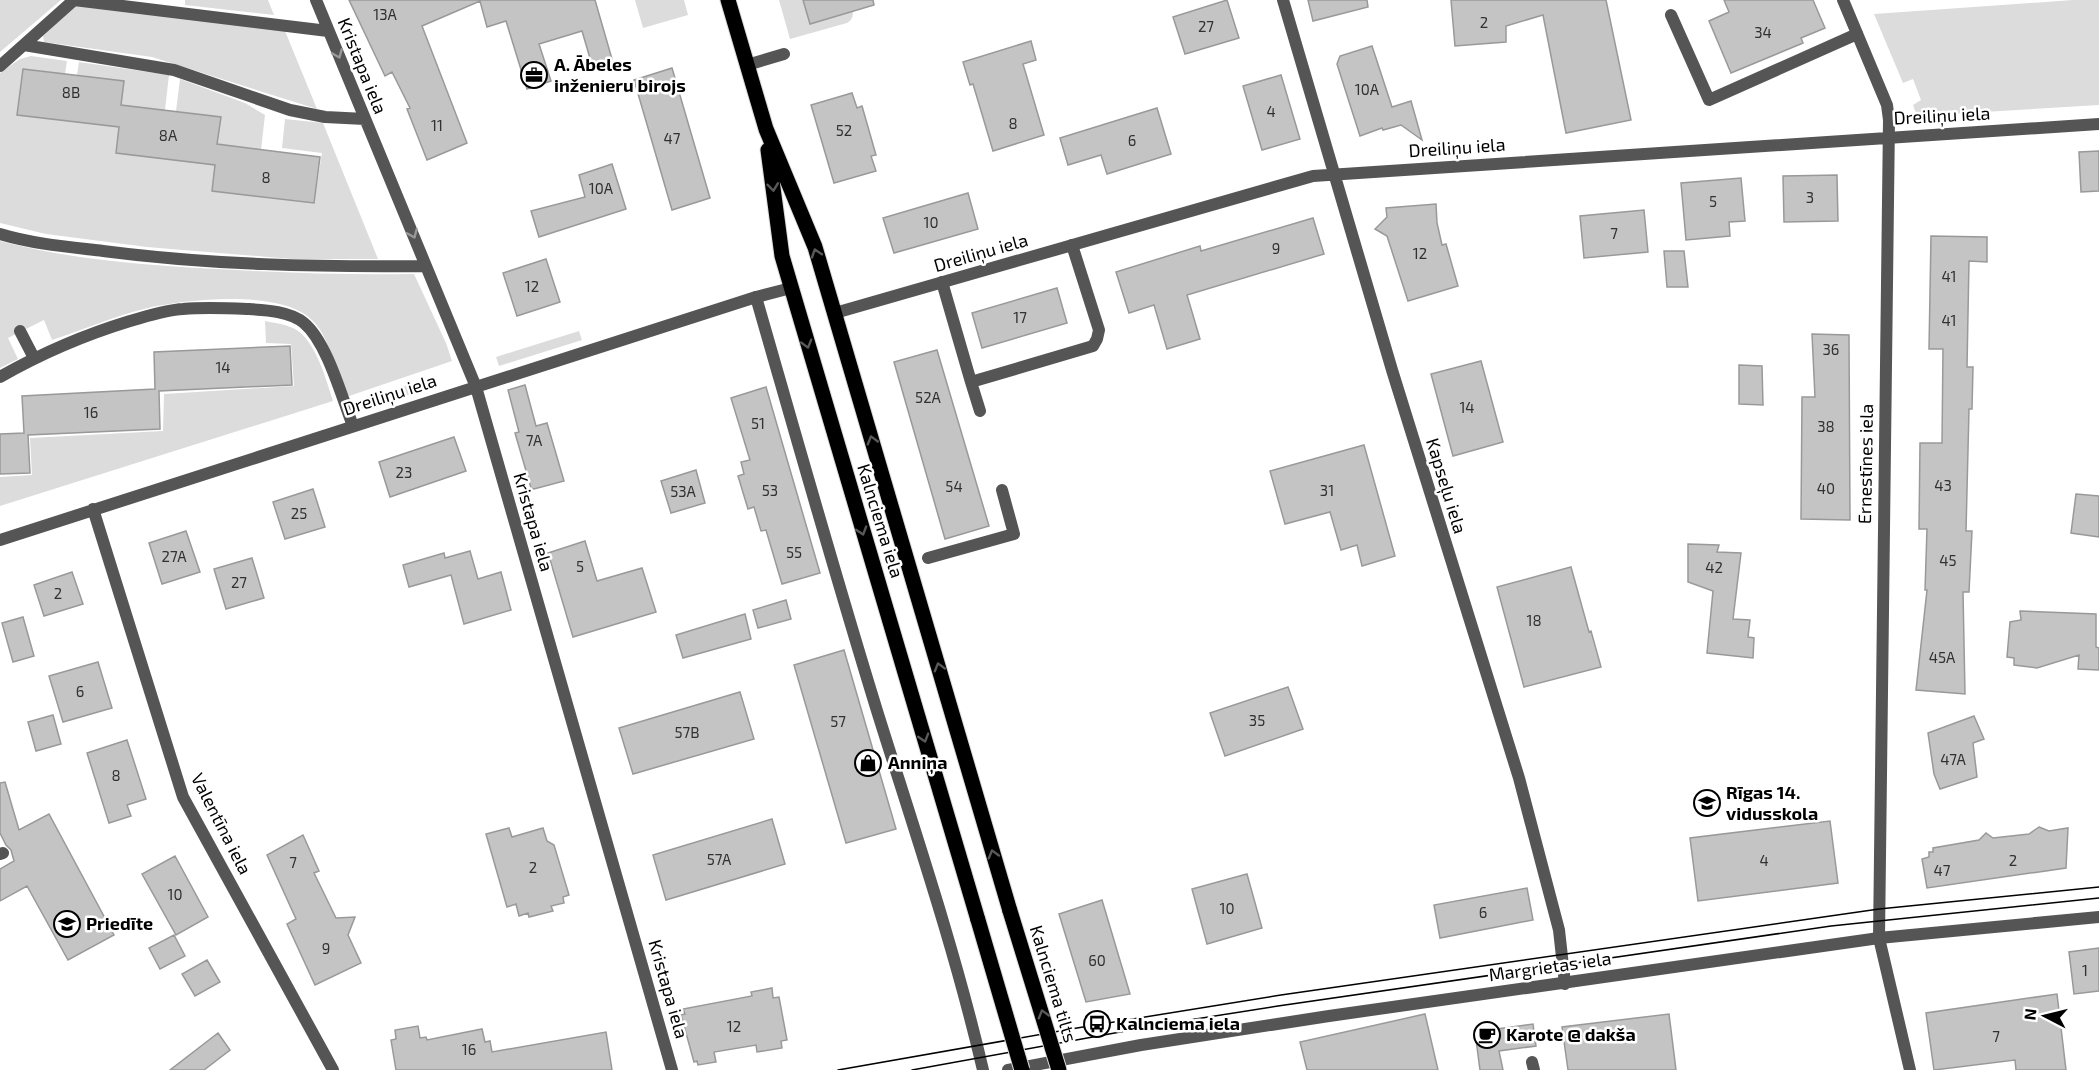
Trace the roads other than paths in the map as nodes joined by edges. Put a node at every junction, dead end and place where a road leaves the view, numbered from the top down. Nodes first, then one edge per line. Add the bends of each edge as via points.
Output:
1 (315, 0) edge
2 (728, 0) edge
3 (1283, 0) edge
4 (1843, 0) edge
5 (1671, 15) dead end
6 (328, 31) junction
7 (1857, 34) junction
8 (24, 45) junction
9 (784, 54) dead end
10 (747, 65) junction
11 (0, 66) edge
12 (364, 119) junction
13 (2099, 124) edge
14 (766, 129) junction
15 (1889, 137) junction
16 (1335, 174) junction
17 (0, 234) edge
18 (1072, 245) junction
19 (426, 266) junction
20 (942, 282) junction
21 (791, 288) junction
22 (756, 297) junction
23 (835, 313) junction
24 (20, 331) dead end
25 (34, 358) junction
26 (0, 377) edge
27 (971, 382) junction
28 (476, 387) junction
29 (980, 411) dead end
30 (353, 426) junction
31 (1002, 490) dead end
32 (93, 509) junction
33 (0, 540) edge
34 (928, 558) dead end
35 (1010, 910) joint
36 (2099, 917) edge
37 (1879, 938) junction
38 (1564, 984) junction
39 (1062, 1067) edge
40 (1016, 1069) edge
41 (333, 1070) edge
42 (672, 1070) edge
43 (983, 1070) edge
44 (1910, 1070) edge

1 - 6 street, Kristapa iela
2 - 10 main road, Kalnciema iela
3 - 16 street, Kapseļu iela
4 - 7 street, Ernestīnes iela
5 - 7 street via 1708,100
6 - 8 street via 74,0
6 -> 12 street, Kristapa iela
7 - 15 street, Ernestīnes iela via 1887,105
8 - 11 street
8 - 12 street via 174,70 290,110
9 - 10 street
10 - 14 main road, Kalnciema iela
12 -> 19 street, Kristapa iela
13 - 15 street, Dreiliņu iela
14 -> 21 main road, Kalnciema iela via 782,256
23 -> 14 main road, Kalnciema iela via 815,247
15 - 16 street, Dreiliņu iela
15 - 37 street, Ernestīnes iela
16 - 18 street, Dreiliņu iela via 1313,176
16 - 38 street, Kapseļu iela via 1519,778 1559,930
17 - 19 street via 131,255 284,266
18 - 20 street, Dreiliņu iela
18 - 27 street via 1099,330 1093,346
19 - 28 street, Kristapa iela
20 - 23 street, Dreiliņu iela
20 - 27 street
21 - 22 street, Dreiliņu iela
21 -> 40 main road, Kalnciema iela, bridge via 978,920
22 - 28 street, Dreiliņu iela
22 - 43 street via 852,629 954,960
35 -> 23 main road, Kalnciema iela
24 - 25 street
25 - 26 street
25 - 30 street via 85,335 161,312 226,308 287,314 304,322 316,338
27 - 29 street
28 - 30 street, Dreiliņu iela
28 - 42 street, Kristapa iela
30 - 32 street, Dreiliņu iela
31 - 34 street via 1014,534
32 - 33 street, Dreiliņu iela
32 - 41 street, Valentīna iela via 183,797
39 -> 35 main road, Kalnciema tilts, bridge
36 - 37 street, Margrietas iela
37 - 38 street, Margrietas iela
37 - 44 street, Ernestīnes iela
38 - 39 street, Margrietas iela via 1141,1044
39 - 40 street, Margrietas iela

